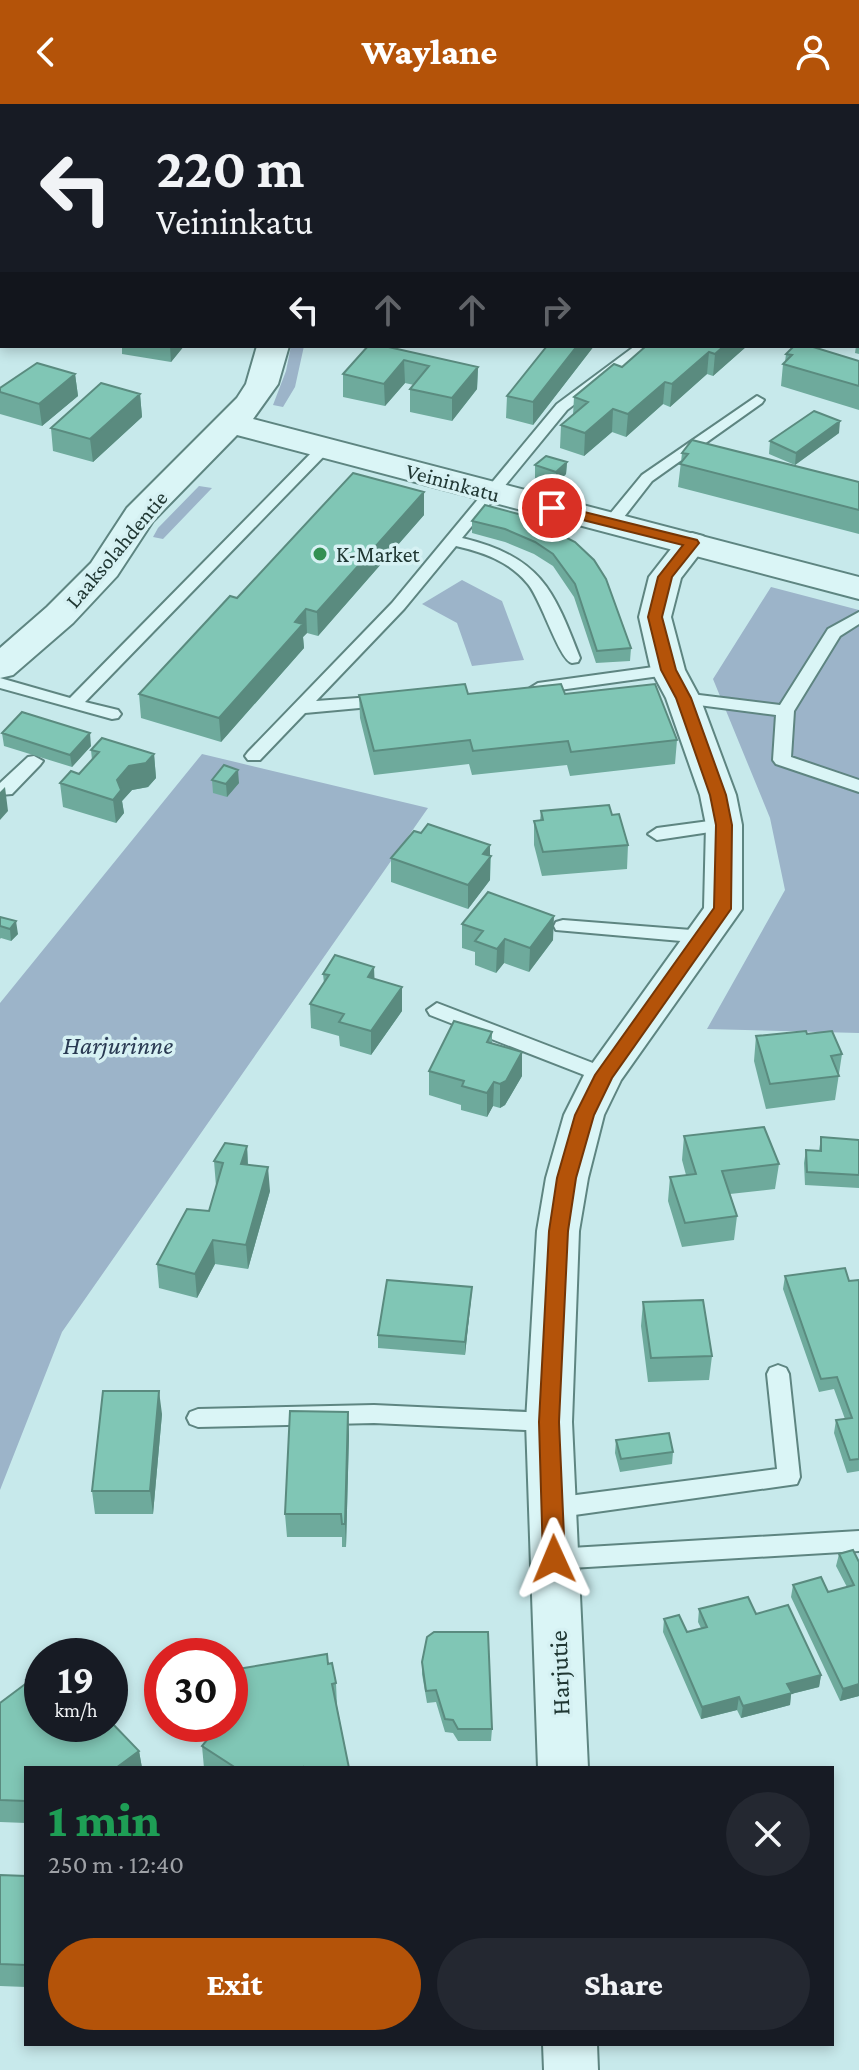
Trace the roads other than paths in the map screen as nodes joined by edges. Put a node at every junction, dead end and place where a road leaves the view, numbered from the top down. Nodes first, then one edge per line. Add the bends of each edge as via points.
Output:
1 (272, 348) edge
2 (638, 348) edge
3 (757, 400) dead end
4 (232, 424) junction
5 (324, 448) junction
6 (493, 493) junction
7 (611, 523) junction
8 (452, 540) junction
9 (692, 543) junction
10 (859, 588) edge
11 (859, 617) edge
12 (572, 658) dead end
13 (0, 667) edge
14 (0, 683) edge
15 (676, 684) junction
16 (524, 689) edge
17 (405, 699) edge
18 (73, 704) junction
19 (299, 708) junction
20 (785, 711) junction
21 (112, 714) dead end
22 (254, 756) dead end
23 (34, 761) dead end
24 (859, 786) edge
25 (0, 789) edge
26 (724, 825) junction
27 (657, 834) dead end
28 (563, 926) dead end
29 (704, 937) junction
30 (437, 1010) dead end
31 (604, 1075) junction
32 (778, 1374) dead end
33 (198, 1418) dead end
34 (549, 1422) junction
35 (553, 1508) junction
36 (859, 1541) edge
37 (554, 1559) junction
38 (563, 1766) edge
39 (570, 2046) edge
40 (571, 2070) edge

1 - 4 street, Laaksolahdentie via 262,384
2 - 6 lane via 562,407
3 - 7 lane via 694,454 647,478
4 - 5 street, Veininkatu
4 - 13 street, Laaksolahdentie via 139,515 105,569
5 - 6 street, Veininkatu
5 - 18 lane
6 - 7 street, Veininkatu
6 - 8 lane
7 - 9 street, Veininkatu
8 - 12 lane via 504,554 529,572 544,590
8 - 19 lane via 366,641
9 - 10 street, Veininkatu
9 - 15 street, Harjutie via 665,577 655,617
11 - 20 lane via 834,633
14 - 18 lane
15 - 16 lane
15 - 20 lane
15 - 26 street, Harjutie
17 - 19 lane
18 - 21 lane
19 - 22 lane
20 - 24 lane via 782,760
23 - 25 lane via 6,790
26 - 27 lane
26 - 29 street, Harjutie via 723,909
28 - 29 lane
29 - 31 street, Harjutie
30 - 31 lane
31 - 34 street, Harjutie via 584,1115 558,1231
32 - 35 lane via 789,1477
33 - 34 lane via 374,1414
34 - 35 street, Harjutie
35 - 37 street, Harjutie
36 - 37 lane
37 - 38 street, Harjutie
39 - 40 street

